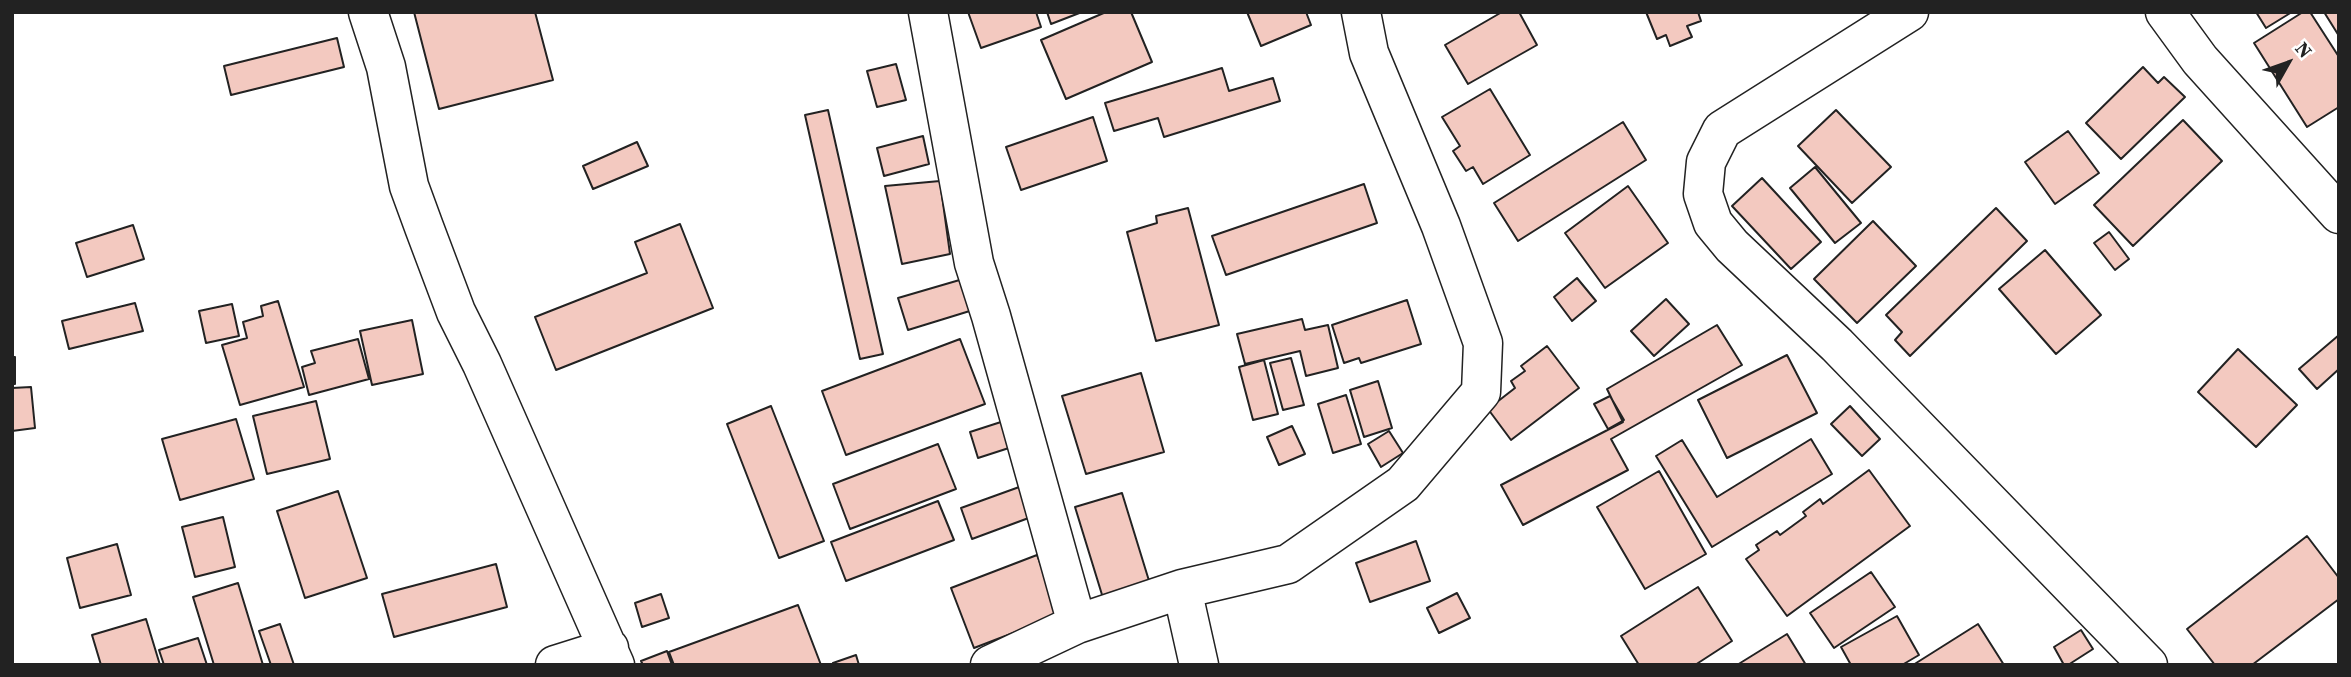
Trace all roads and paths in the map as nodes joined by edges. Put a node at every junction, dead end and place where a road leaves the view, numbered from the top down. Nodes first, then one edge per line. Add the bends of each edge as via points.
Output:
1 (368, 12) edge
2 (928, 12) edge
3 (1361, 12) edge
4 (1909, 12) edge
5 (2165, 12) edge
6 (2339, 214) edge
7 (1182, 589) junction
8 (1077, 624) junction
9 (612, 657) edge
10 (555, 665) edge
11 (990, 665) edge
12 (1199, 665) edge
13 (2148, 665) edge

1 - 9 street via 386,67 409,186 424,228 456,312
2 - 8 street via 974,263
3 - 7 street via 1370,53 1483,343 1481,392 1403,484 1288,564
4 - 13 street via 1722,130 1706,162 1703,194 1713,223
5 - 6 street via 2200,60
7 - 8 street
7 - 12 street
8 - 11 street
9 - 10 street

